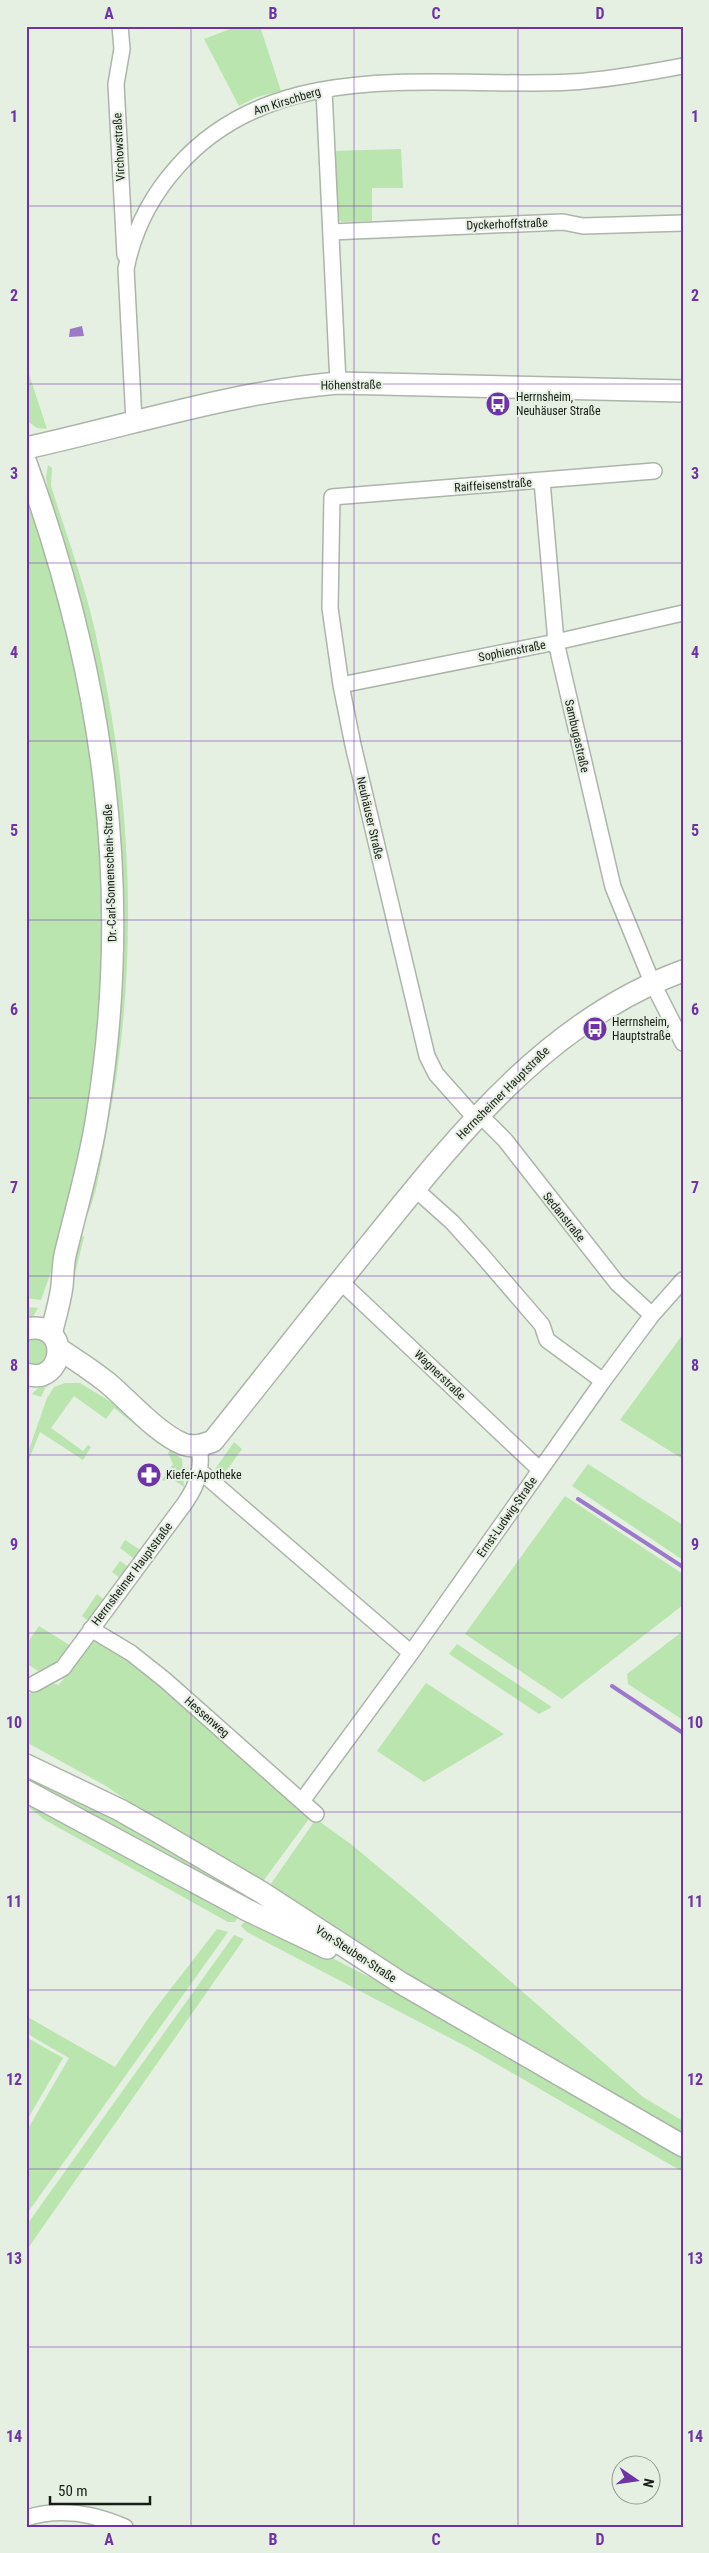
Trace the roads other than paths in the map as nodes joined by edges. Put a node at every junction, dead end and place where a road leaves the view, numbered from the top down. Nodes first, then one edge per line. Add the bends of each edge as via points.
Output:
1 (120, 26) edge
2 (683, 66) edge
3 (324, 90) junction
4 (683, 223) edge
5 (331, 232) junction
6 (126, 269) junction
7 (338, 384) junction
8 (683, 391) edge
9 (134, 421) junction
10 (26, 448) edge
11 (26, 463) edge
12 (654, 471) dead end
13 (542, 481) junction
14 (332, 497) joint
15 (683, 613) edge
16 (556, 642) junction
17 (341, 685) junction
18 (683, 971) edge
19 (652, 982) junction
20 (683, 1043) edge
21 (478, 1117) junction
22 (414, 1188) junction
23 (683, 1280) edge
24 (340, 1281) junction
25 (652, 1316) junction
26 (39, 1356) edge
27 (604, 1382) junction
28 (199, 1446) junction
29 (540, 1470) junction
30 (200, 1471) junction
31 (91, 1629) junction
32 (410, 1653) junction
33 (34, 1684) dead end
34 (26, 1765) edge
35 (26, 1791) edge
36 (302, 1801) junction
37 (316, 1814) dead end
38 (400, 1983) junction
39 (683, 2146) edge
40 (26, 2518) edge
41 (125, 2527) edge

1 - 6 street, Virchowstraße via 122,49 116,84
2 - 3 street, Am Kirschberg via 571,82 408,80
3 - 5 street
3 - 6 street, Am Kirschberg via 246,114 200,143 163,182 151,200 134,236
4 - 5 street, Dyckerhoffstraße via 583,226 563,222
5 - 7 street
6 - 9 street, Am Kirschberg
7 - 8 street, Höhenstraße
7 - 9 street, Höhenstraße via 291,387
9 - 10 street, Höhenstraße
11 - 26 street, Dr.-Carl-Sonnenschein-Straße via 66,585 87,670 101,747 113,865 112,971 101,1094 64,1258 62,1288
12 - 13 street, Raiffeisenstraße
13 - 14 street, Raiffeisenstraße
13 - 16 street, Sambugastraße
14 - 17 street, Neuhäuser Straße via 330,608
15 - 16 street, Sophienstraße
16 - 17 street, Sophienstraße
16 - 19 street, Sambugastraße via 612,887
17 - 21 street, Neuhäuser Straße via 427,1056 436,1074
18 - 19 street, Herrnsheimer Hauptstraße
19 - 20 street, Sambugastraße
19 - 21 street, Herrnsheimer Hauptstraße via 585,1020 556,1042 522,1071
21 - 22 street, Herrnsheimer Hauptstraße
21 - 25 street, Sedanstraße via 505,1140 617,1283
22 - 24 street, Herrnsheimer Hauptstraße
22 - 27 street via 452,1222 542,1325 547,1340
23 - 25 street, Ernst-Ludwig-Straße
24 - 28 street, Herrnsheimer Hauptstraße via 213,1441
24 - 29 street, Wagnerstraße
25 - 27 street, Ernst-Ludwig-Straße
26 - 28 street via 109,1385 175,1440 184,1445
27 - 29 street, Ernst-Ludwig-Straße
28 - 30 street, Herrnsheimer Hauptstraße
29 - 32 street, Ernst-Ludwig-Straße
30 - 31 street, Herrnsheimer Hauptstraße via 185,1503
30 - 32 street
31 - 33 street, Herrnsheimer Hauptstraße via 63,1668
31 - 36 street, Hessenweg via 165,1680
32 - 36 street, Ernst-Ludwig-Straße
34 - 38 street, Von-Steuben-Straße via 158,1831 261,1892
35 - 38 street, Von-Steuben-Straße via 248,1910
36 - 37 street, Hessenweg
38 - 39 street
40 - 41 street via 84,2512

